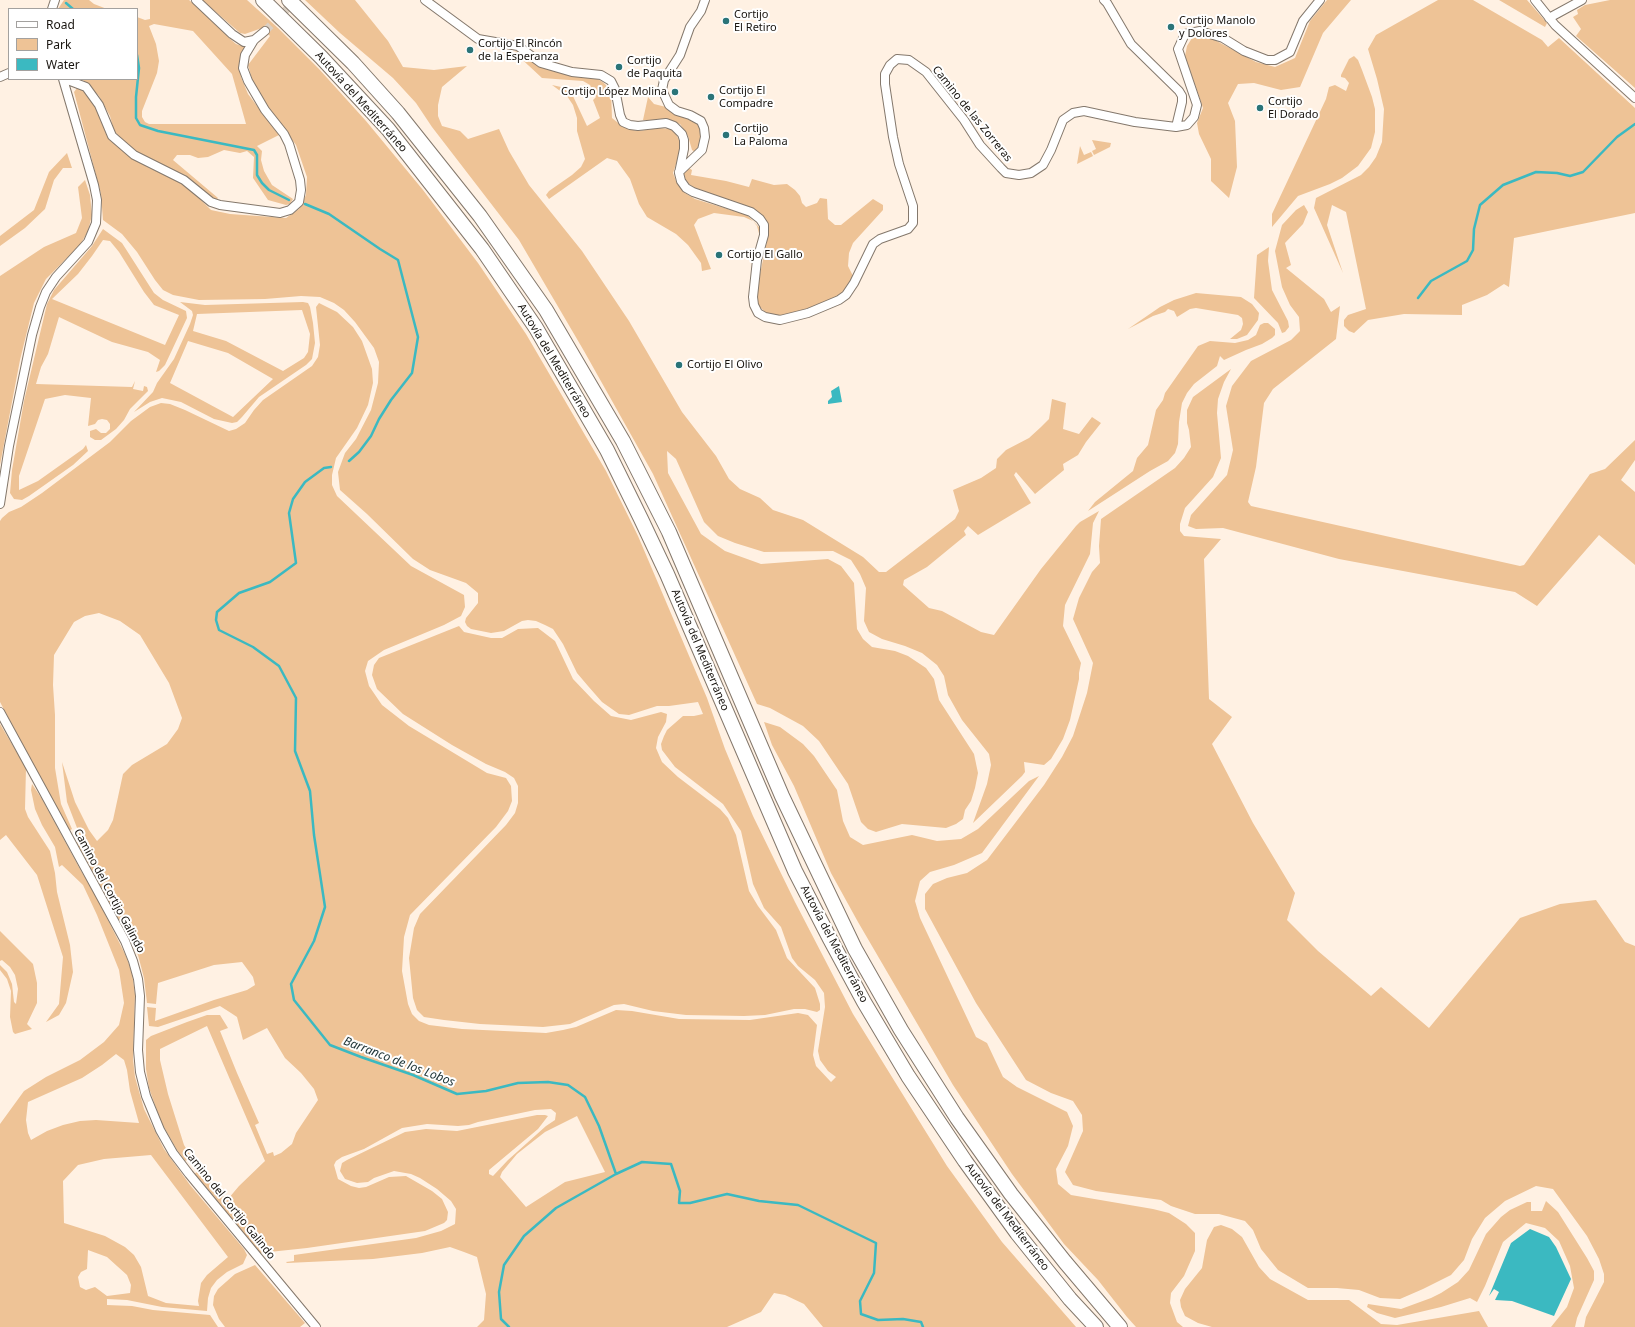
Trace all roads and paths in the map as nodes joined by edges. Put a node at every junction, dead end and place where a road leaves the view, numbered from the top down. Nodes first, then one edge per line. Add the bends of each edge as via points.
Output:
1 (196, 0) edge
2 (263, 0) edge
3 (289, 0) edge
4 (425, 0) edge
5 (705, 0) edge
6 (1104, 0) edge
7 (1320, 0) edge
8 (1536, 0) edge
9 (1582, 0) edge
10 (1549, 18) junction
11 (265, 30) tunnel mouth
12 (254, 40) junction
13 (64, 80) edge
14 (67, 80) edge
15 (1635, 98) edge
16 (1176, 127) junction
17 (679, 173) junction
18 (0, 504) edge
19 (0, 712) edge
20 (316, 1327) edge
21 (1096, 1327) edge
22 (1120, 1327) edge

1 - 12 street via 232,34 244,42
2 - 21 highway, Autovía del Mediterráneo via 388,129 482,249 536,328 607,450 641,519 795,871 864,1002 908,1076 965,1161 1070,1299
3 - 22 highway, Autovía del Mediterráneo via 353,63 412,130 480,216 546,310 623,441 669,532 782,796 855,949 901,1030 957,1118 1011,1194
4 - 17 street via 478,39 518,46 541,63 572,72 601,75 611,81 623,122 638,126 666,123 674,126 682,134 684,149
5 - 17 street via 690,27 680,55 664,80 662,90 669,104 677,111 701,121 704,128 702,150
6 - 16 street via 1131,44 1182,96
7 - 16 street via 1303,21 1290,52 1275,60 1244,51 1223,38 1200,30 1185,34 1178,49 1196,100 1197,111 1187,125
8 - 10 street
9 - 10 street
10 - 15 street
11 - 12 street
12 - 14 street via 245,55 243,68 265,110 284,134 300,180 299,202 290,210 280,213 211,202 184,180 134,155 112,136 99,105 86,87
13 - 18 street via 94,186 97,200 96,223 88,242 56,277 40,307 10,439
16 - 17 street, Camino de las Zorreras via 1084,112 1073,113 1063,120 1043,165 1031,173 1006,173 980,145 964,120 926,72 909,60 897,59 885,74 893,137 913,206 913,223 908,229 873,244 854,282 842,298 808,313 780,320 764,317 754,305 757,260 764,235 764,225 760,219 751,212 693,192 681,181
19 - 20 street, Camino del Cortijo Galindo via 134,961 140,996 140,1072 146,1096 160,1130 189,1174

